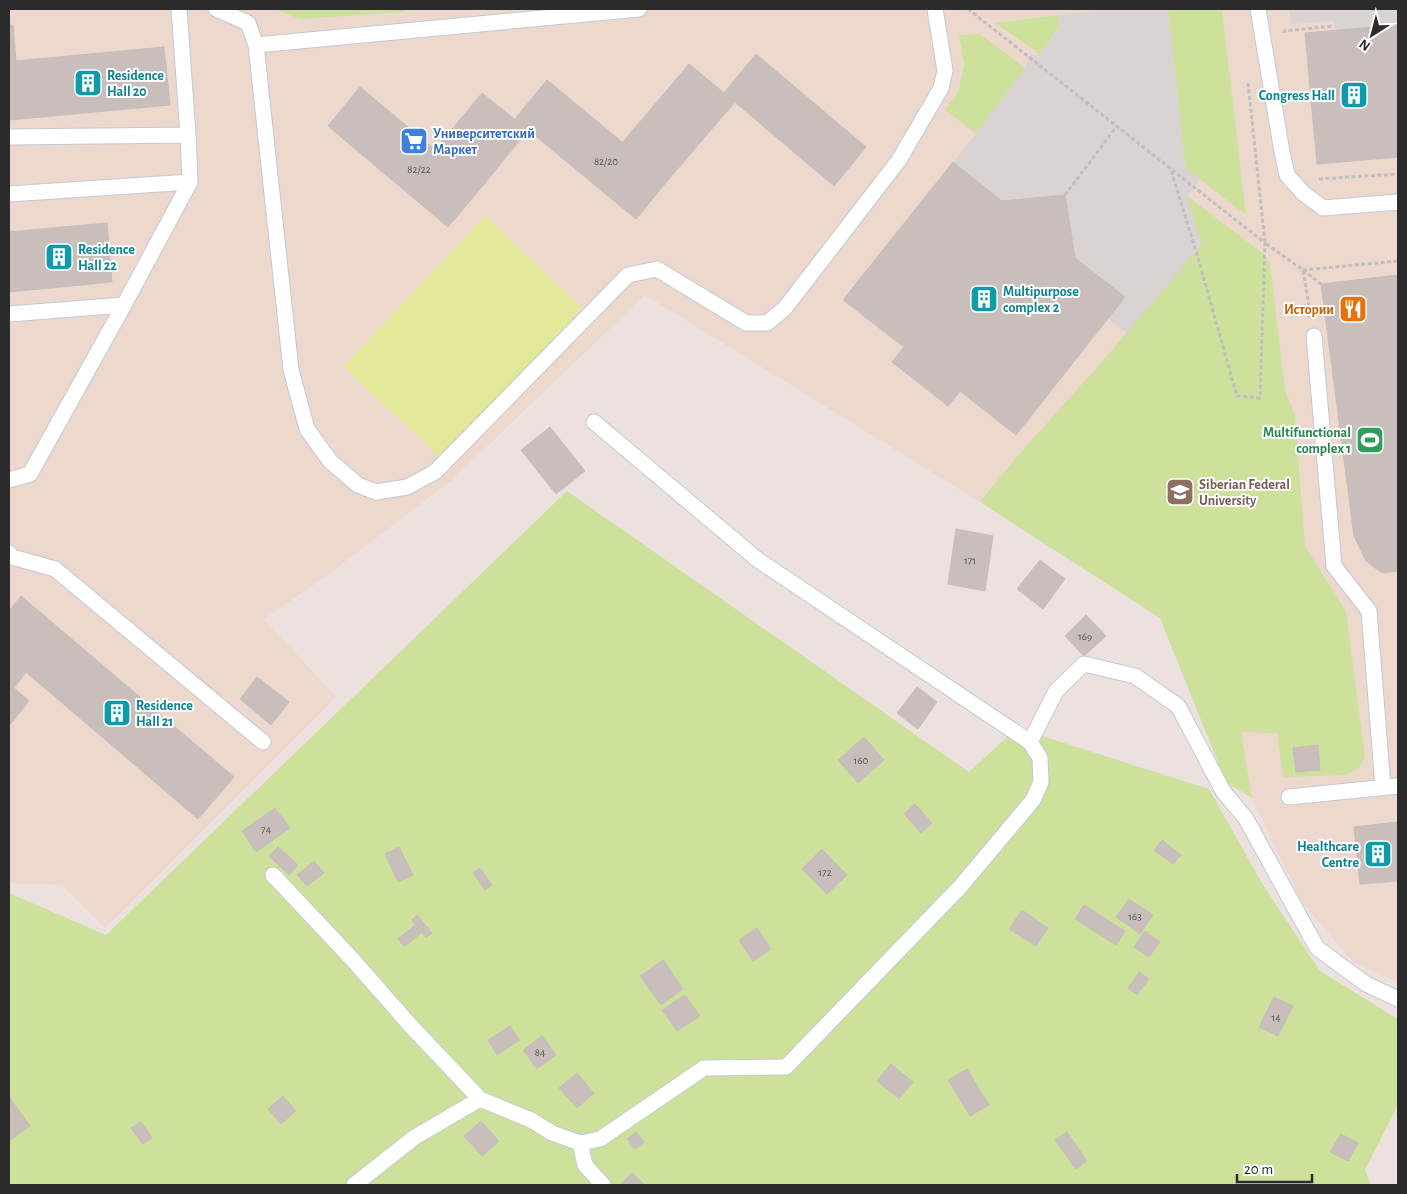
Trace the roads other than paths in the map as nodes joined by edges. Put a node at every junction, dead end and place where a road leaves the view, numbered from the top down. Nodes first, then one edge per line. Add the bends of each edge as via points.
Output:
1 (178, 9) edge
2 (216, 9) edge
3 (639, 9) edge
4 (935, 9) edge
5 (1258, 9) edge
6 (256, 45) junction
7 (188, 135) junction
8 (9, 137) edge
9 (190, 182) junction
10 (9, 194) edge
11 (1398, 202) edge
12 (124, 305) junction
13 (9, 314) edge
14 (1314, 336) dead end
15 (594, 422) dead end
16 (9, 480) edge
17 (9, 553) edge
18 (264, 742) dead end
19 (1030, 742) junction
20 (1391, 787) edge
21 (1289, 797) dead end
22 (273, 875) dead end
23 (1398, 999) edge
24 (480, 1099) junction
25 (580, 1142) junction
26 (354, 1185) edge
27 (603, 1185) edge

1 - 7 lane
2 - 6 lane via 248,23
3 - 6 lane
4 - 6 lane via 945,71 941,88 898,160 785,308 766,323 746,324 656,269 628,275 435,472 407,487 376,492 358,485 330,462 307,430 290,370
5 - 11 lane via 1287,175 1323,208
7 - 8 lane
7 - 9 lane
9 - 10 lane
9 - 12 lane
12 - 13 lane
12 - 16 lane via 30,474
14 - 20 lane via 1334,566 1369,611
15 - 19 lane via 758,560
17 - 18 lane via 12,557 55,570
19 - 23 lane via 1056,691 1084,664 1135,676 1178,706 1223,792 1246,819 1317,948 1366,984
19 - 25 lane via 1040,758 1041,782 1033,800 960,886 786,1067 704,1068 600,1139
20 - 21 lane
22 - 24 lane
24 - 25 lane
24 - 26 lane via 416,1137
25 - 27 lane via 586,1165

